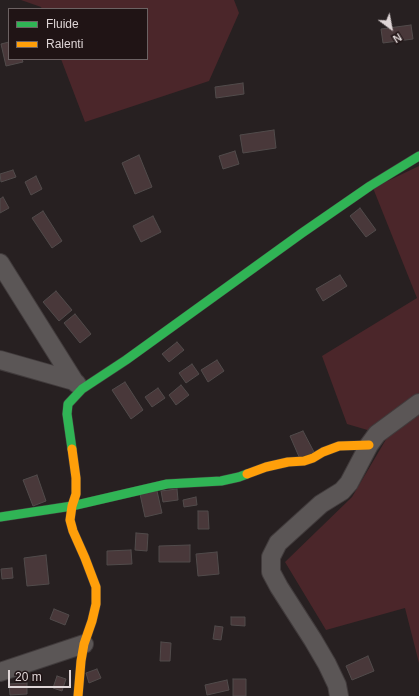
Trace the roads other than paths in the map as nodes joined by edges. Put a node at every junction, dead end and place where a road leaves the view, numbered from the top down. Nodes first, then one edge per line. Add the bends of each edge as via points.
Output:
1 (419, 156) edge
2 (0, 263) edge
3 (0, 360) edge
4 (78, 385) junction
5 (419, 403) edge
6 (369, 445) junction
7 (72, 506) junction
8 (0, 517) edge
9 (84, 644) junction
10 (0, 672) edge
11 (78, 696) edge
12 (339, 696) edge

1 - 4 street via 302,232 126,360
2 - 4 street
3 - 4 street
4 - 7 street via 68,404 67,414 76,478 76,494
5 - 6 street via 377,434
6 - 7 street via 340,446 304,461 266,467 221,481 167,484
6 - 12 street via 342,491 321,504 278,543 271,557 271,572 327,664
7 - 8 street
7 - 9 street via 70,520 73,531 96,587 96,604
9 - 10 street
9 - 11 street

